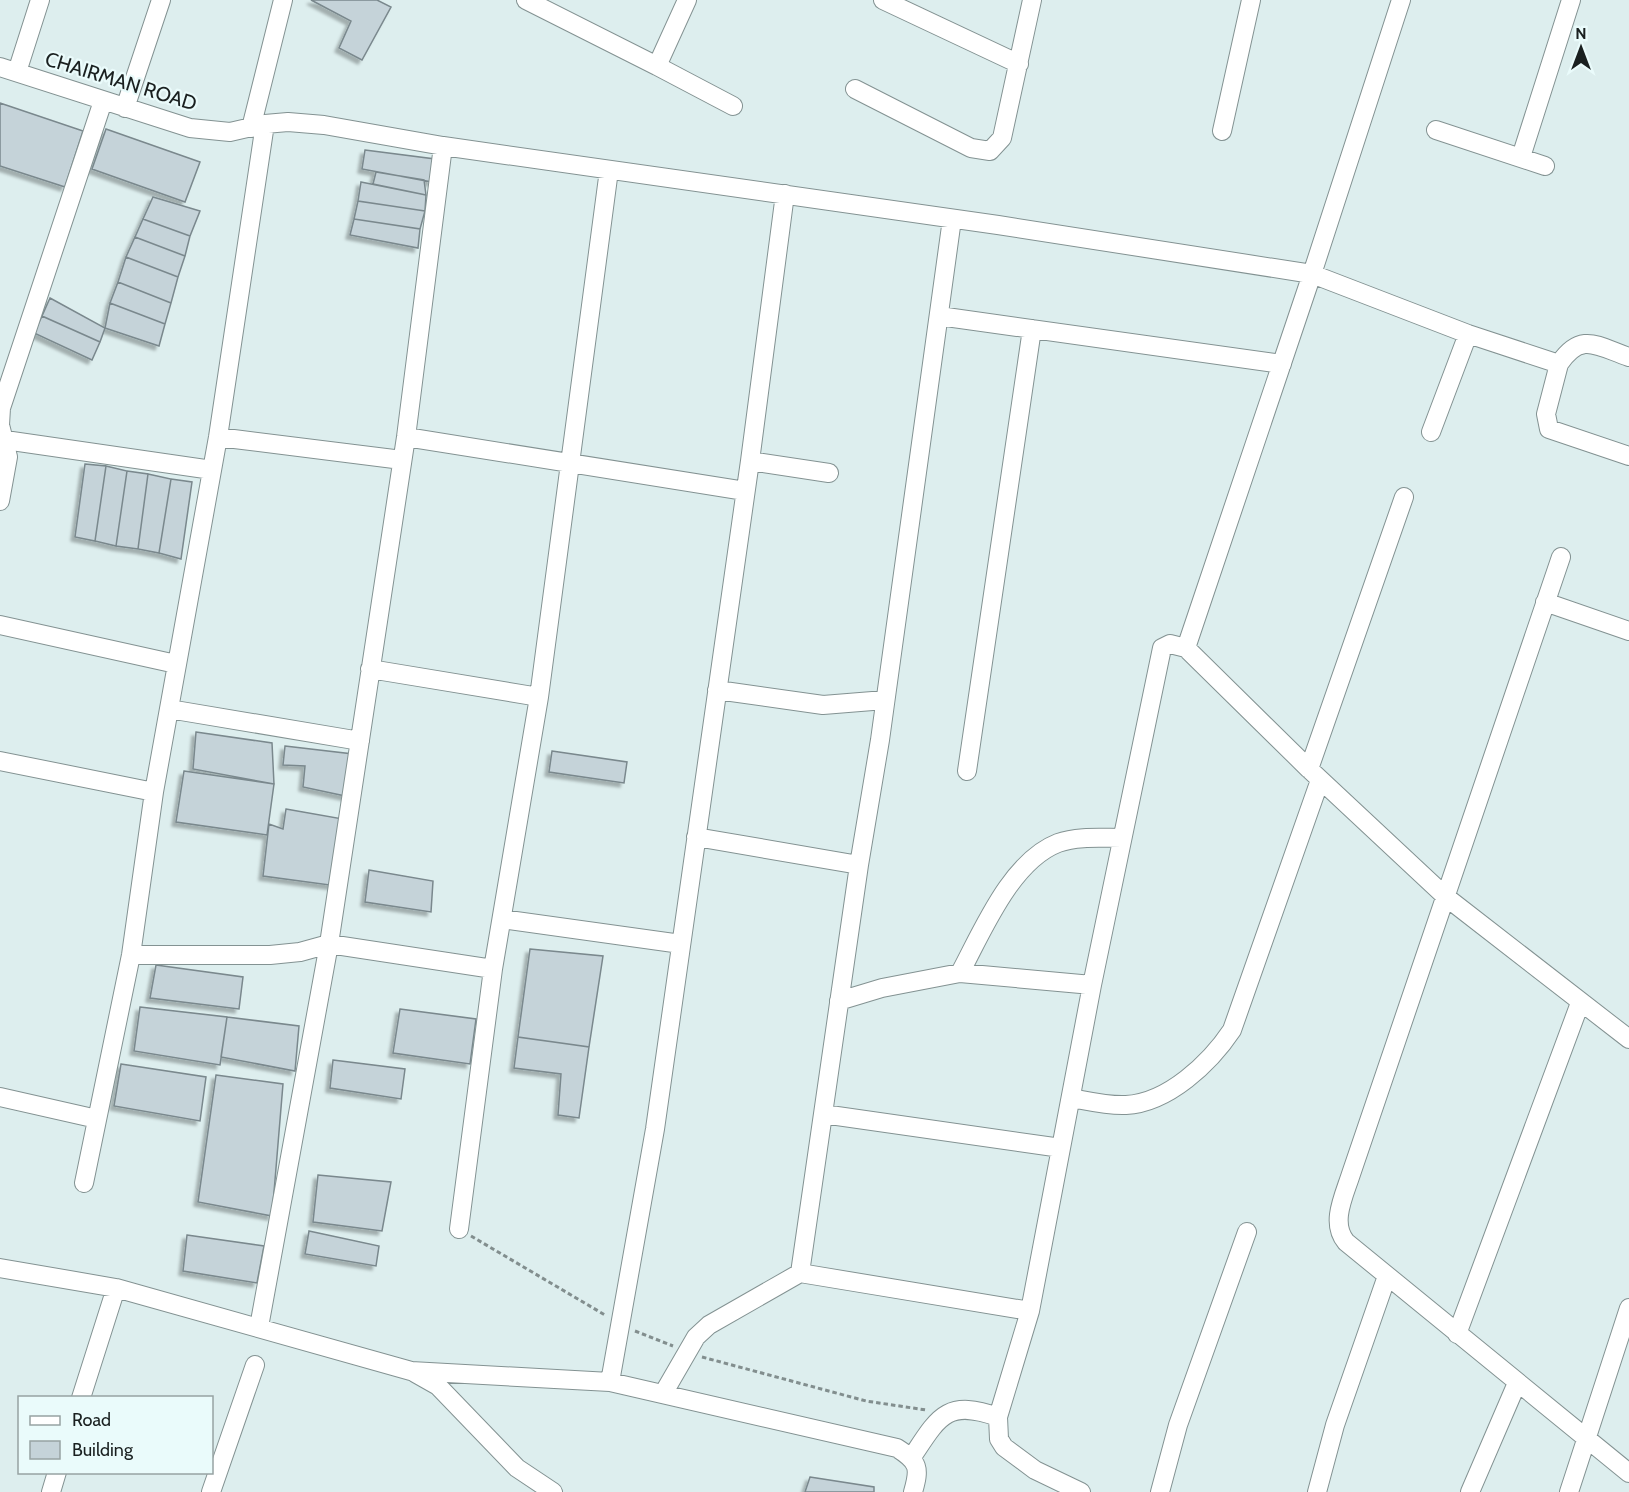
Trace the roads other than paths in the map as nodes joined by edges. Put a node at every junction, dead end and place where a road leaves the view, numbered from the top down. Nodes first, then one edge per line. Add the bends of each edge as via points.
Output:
1 (40, 0) edge
2 (161, 0) edge
3 (283, 0) edge
4 (526, 0) edge
5 (687, 0) edge
6 (883, 0) edge
7 (1032, 0) edge
8 (1251, 0) edge
9 (1401, 0) edge
10 (1571, 0) edge
11 (1019, 64) junction
12 (657, 66) junction
13 (8, 70) edge
14 (855, 89) dead end
15 (103, 101) junction
16 (733, 106) dead end
17 (125, 108) junction
18 (258, 126) junction
19 (1436, 130) dead end
20 (1222, 131) dead end
21 (443, 146) junction
22 (1521, 157) junction
23 (1545, 166) dead end
24 (609, 170) junction
25 (785, 194) junction
26 (952, 219) junction
27 (1312, 274) junction
28 (939, 316) junction
29 (1032, 329) junction
30 (1468, 334) junction
31 (1629, 357) edge
32 (1282, 364) junction
33 (1559, 364) junction
34 (1431, 432) dead end
35 (218, 437) junction
36 (406, 437) junction
37 (3, 442) edge
38 (1629, 456) edge
39 (402, 460) junction
40 (750, 461) junction
41 (569, 464) junction
42 (212, 470) junction
43 (828, 473) dead end
44 (746, 491) junction
45 (1404, 497) dead end
46 (0, 501) edge
47 (1561, 557) dead end
48 (1545, 602) junction
49 (0, 625) edge
50 (1629, 631) edge
51 (1186, 648) junction
52 (176, 664) junction
53 (370, 669) junction
54 (717, 690) junction
55 (539, 697) junction
56 (885, 700) junction
57 (169, 709) junction
58 (360, 741) junction
59 (0, 761) edge
60 (967, 771) dead end
61 (1314, 775) junction
62 (154, 792) junction
63 (696, 837) junction
64 (1121, 838) junction
65 (859, 865) junction
66 (1446, 897) junction
67 (502, 919) junction
68 (329, 944) junction
69 (681, 944) junction
70 (131, 955) junction
71 (493, 969) junction
72 (960, 973) junction
73 (1092, 985) junction
74 (839, 1001) junction
75 (1580, 1003) junction
76 (1629, 1039) edge
77 (0, 1097) edge
78 (1071, 1098) junction
79 (823, 1114) junction
80 (97, 1119) junction
81 (1061, 1149) junction
82 (84, 1183) dead end
83 (459, 1229) dead end
84 (1247, 1232) dead end
85 (0, 1268) edge
86 (800, 1273) junction
87 (1387, 1276) junction
88 (116, 1288) junction
89 (1629, 1308) edge
90 (1030, 1311) junction
91 (259, 1327) junction
92 (1457, 1334) junction
93 (255, 1365) dead end
94 (411, 1371) junction
95 (610, 1382) junction
96 (1517, 1383) junction
97 (663, 1394) junction
98 (82, 1396) edge
99 (998, 1417) junction
100 (1587, 1440) junction
101 (912, 1457) junction
102 (1629, 1473) edge
103 (57, 1474) edge
104 (1071, 1490) edge
105 (51, 1492) edge
106 (211, 1492) edge
107 (553, 1492) edge
108 (913, 1492) edge
109 (1160, 1492) edge
110 (1317, 1492) edge
111 (1470, 1492) edge
112 (1569, 1492) edge

1 - 13 street
2 - 17 street
3 - 18 street
4 - 12 street
5 - 12 street
6 - 11 street
7 - 11 street
8 - 20 street
9 - 27 street
10 - 22 street
11 - 14 street via 1002,138 990,151 971,148
12 - 16 street
13 - 15 street, CHAIRMAN ROAD
15 - 17 street, CHAIRMAN ROAD
15 - 37 street via 1,408
17 - 18 street, CHAIRMAN ROAD via 190,128 230,132
18 - 21 street, CHAIRMAN ROAD via 288,122 324,125
18 - 35 street
19 - 22 street
21 - 24 street, CHAIRMAN ROAD
21 - 36 street
22 - 23 street
24 - 25 street, CHAIRMAN ROAD
24 - 41 street
25 - 26 street, CHAIRMAN ROAD
25 - 40 street
26 - 27 street, CHAIRMAN ROAD
26 - 28 street
27 - 30 street, CHAIRMAN ROAD
27 - 32 street
28 - 29 street
28 - 56 street
29 - 32 street
29 - 60 street
30 - 33 street, CHAIRMAN ROAD
30 - 34 street
31 - 33 street via 1586,342 1575,345
32 - 51 street
33 - 38 street via 1546,414 1549,429
35 - 39 street
35 - 42 street
36 - 39 street
36 - 41 street
37 - 42 street
37 - 46 street via 8,457
39 - 53 street
40 - 43 street
40 - 44 street
41 - 44 street
41 - 55 street
42 - 52 street
44 - 54 street
45 - 61 street
47 - 48 street
48 - 50 street
48 - 66 street
49 - 52 street
51 - 61 street
51 - 64 street via 1170,644 1162,648 1158,657
52 - 57 street
53 - 55 street
53 - 58 street
54 - 56 street via 823,705
54 - 63 street
55 - 67 street
56 - 65 street
57 - 58 street
57 - 62 street
58 - 68 street
59 - 62 street
61 - 66 street
61 - 78 street via 1232,1030 1223,1043 1169,1091 1147,1101 1125,1106
62 - 70 street
63 - 65 street
63 - 69 street
64 - 72 street via 1058,843 1039,854 998,903
64 - 73 street
65 - 74 street
66 - 75 street
66 - 87 street via 1338,1218 1338,1232 1346,1242
67 - 69 street
67 - 71 street
68 - 70 street via 270,955
68 - 71 street
68 - 91 street
69 - 95 street via 655,1129
70 - 80 street
71 - 83 street
72 - 73 street
72 - 74 street
73 - 78 street
74 - 79 street
75 - 76 street
75 - 92 street
77 - 80 street
78 - 81 street
79 - 81 street
79 - 86 street
80 - 82 street
81 - 90 street
84 - 109 street via 1178,1425
85 - 88 street
86 - 90 street
86 - 97 street via 696,1337
87 - 92 street
87 - 110 street via 1335,1425
88 - 91 street
88 - 98 street
89 - 100 street
90 - 99 street
91 - 94 street
92 - 96 street
93 - 106 street
94 - 95 street
94 - 107 street via 438,1386 517,1468
95 - 97 street
96 - 100 street
96 - 111 street
97 - 101 street via 897,1448
99 - 101 street via 962,1408 947,1413
99 - 104 street via 999,1439 1004,1447
100 - 102 street
100 - 112 street
101 - 108 street via 918,1475
103 - 105 street

